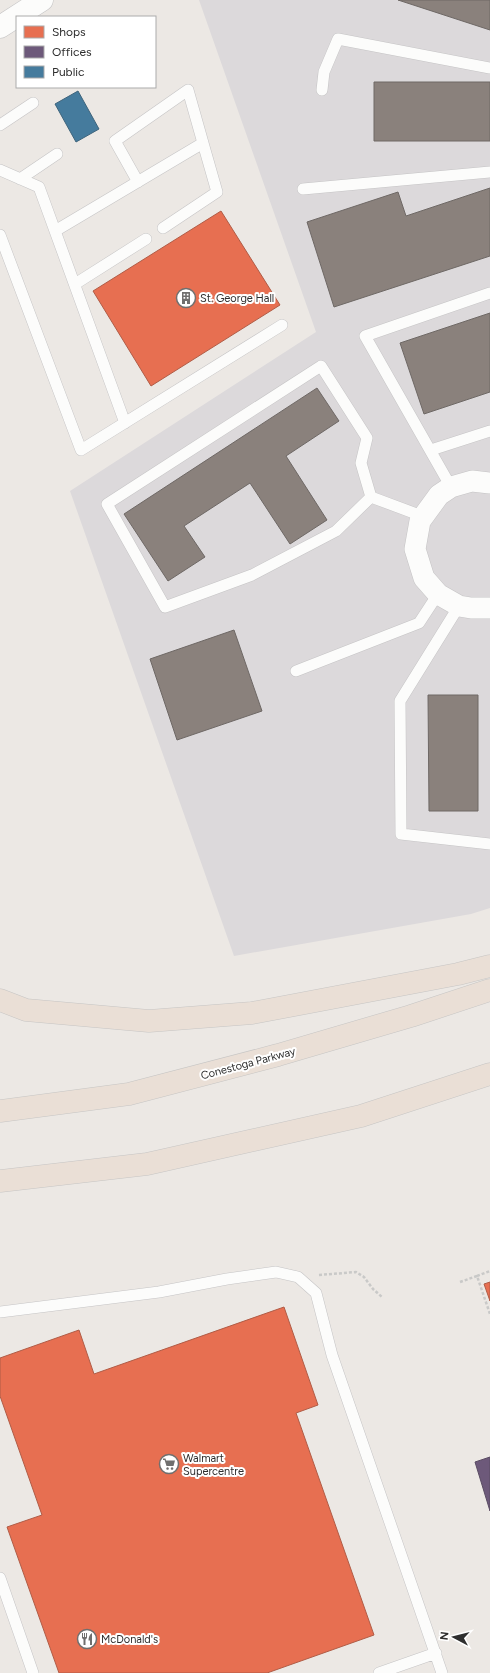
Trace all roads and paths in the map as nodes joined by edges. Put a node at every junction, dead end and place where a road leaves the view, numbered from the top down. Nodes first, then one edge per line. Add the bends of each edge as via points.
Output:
1 (42, 0) edge
2 (17, 16) edge
3 (16, 17) edge
4 (0, 27) edge
5 (490, 68) edge
6 (322, 90) dead end
7 (33, 103) dead end
8 (0, 125) edge
9 (203, 143) junction
10 (58, 154) dead end
11 (0, 170) edge
12 (490, 172) edge
13 (20, 179) junction
14 (138, 182) junction
15 (304, 189) dead end
16 (163, 228) dead end
17 (55, 231) junction
18 (0, 235) edge
19 (146, 239) dead end
20 (75, 284) junction
21 (490, 293) edge
22 (282, 325) dead end
23 (125, 423) junction
24 (490, 431) edge
25 (431, 450) junction
26 (490, 482) edge
27 (451, 487) junction
28 (372, 497) junction
29 (422, 516) junction
30 (438, 594) junction
31 (459, 606) junction
32 (490, 608) edge
33 (296, 671) dead end
34 (490, 844) edge
35 (490, 966) edge
36 (490, 990) edge
37 (0, 1000) edge
38 (490, 1074) edge
39 (0, 1111) edge
40 (0, 1181) edge
41 (490, 1271) edge
42 (477, 1276) junction
43 (298, 1277) junction
44 (460, 1282) dead end
45 (382, 1297) dead end
46 (0, 1312) edge
47 (490, 1314) edge
48 (0, 1578) edge
49 (436, 1654) junction
50 (33, 1673) edge
51 (379, 1673) edge
52 (442, 1673) edge

1 - 2 main road
3 - 4 main road
5 - 6 lane via 338,39 324,72
7 - 8 lane
9 - 14 lane
9 - 14 lane via 188,90 114,141
9 - 16 lane via 217,192
10 - 13 lane
11 - 13 lane
12 - 15 lane
13 - 17 lane via 40,187
14 - 17 lane
17 - 20 lane
18 - 23 lane via 81,450
19 - 20 lane
20 - 23 lane
21 - 25 lane via 365,336
22 - 23 lane
24 - 25 lane
25 - 27 lane
26 - 27 street via 472,481
27 - 29 street via 439,495
28 - 28 lane via 336,531 252,575 165,607 107,504 321,366 368,438 361,463
28 - 29 lane
29 - 30 street via 415,550 424,578
30 - 31 street
30 - 33 lane via 419,623
31 - 32 street
31 - 34 lane via 400,701 401,834
35 - 37 highway via 252,1013 150,1021 26,1010
36 - 39 highway, Conestoga Parkway via 278,1055 129,1094
38 - 40 highway via 361,1116 147,1164
41 - 42 path
42 - 44 path
42 - 47 path
43 - 45 path via 356,1272
43 - 46 lane via 276,1272 159,1292
43 - 49 lane via 316,1293 332,1355
48 - 50 lane
49 - 51 lane
49 - 52 lane

